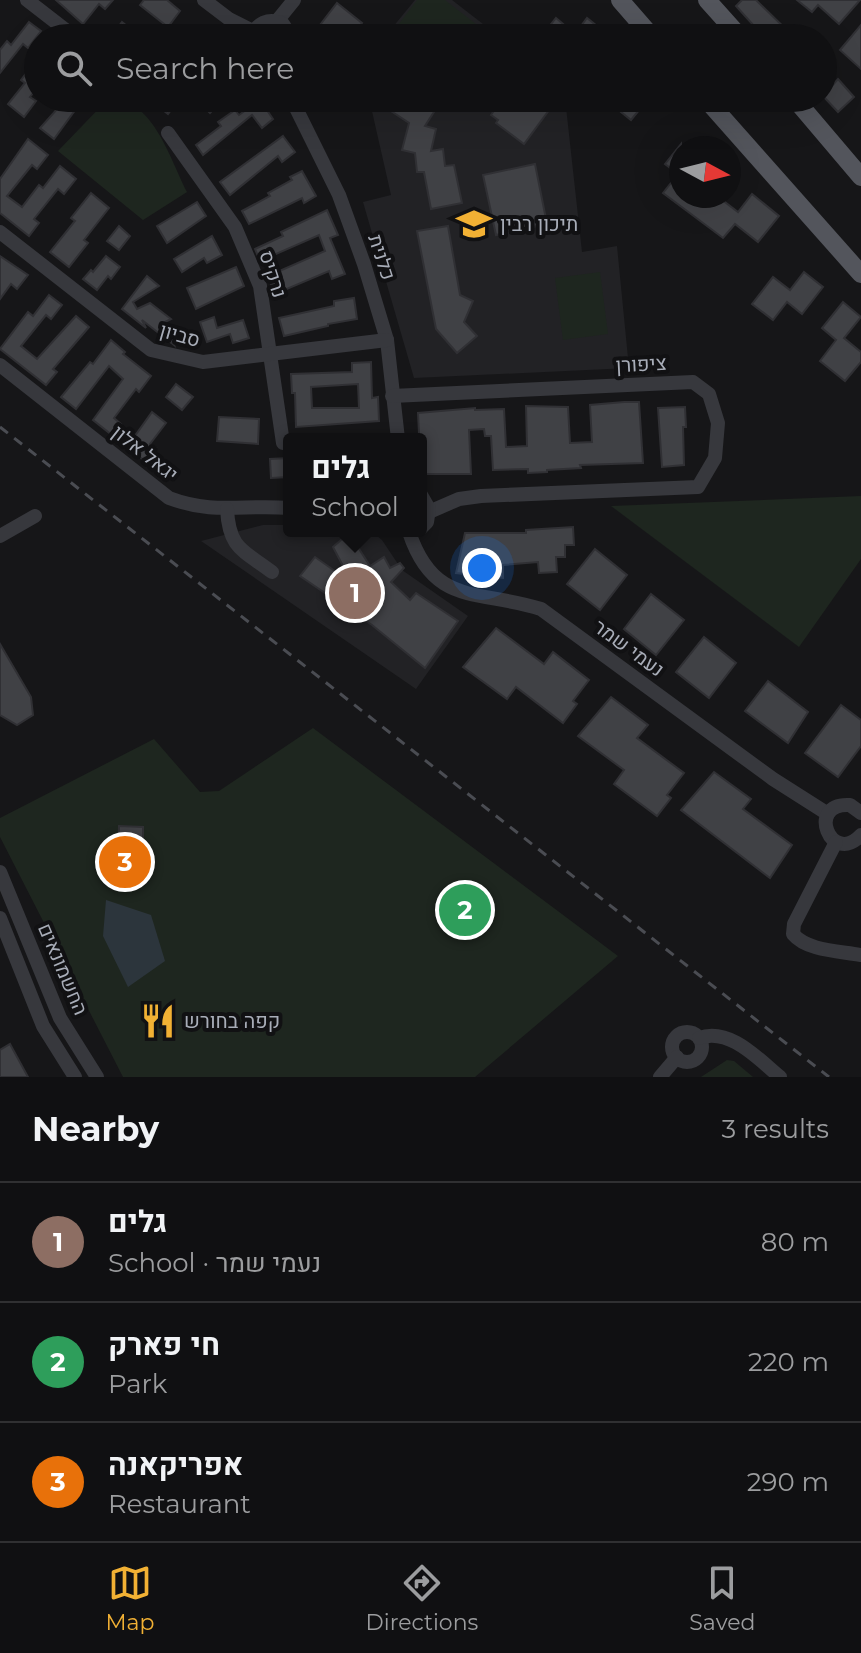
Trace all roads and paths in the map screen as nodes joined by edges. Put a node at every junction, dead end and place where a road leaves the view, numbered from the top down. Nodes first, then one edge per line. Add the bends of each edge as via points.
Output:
1 (27, 0) edge
2 (204, 0) edge
3 (294, 0) edge
4 (620, 0) edge
5 (707, 0) edge
6 (277, 21) junction
7 (58, 24) edge
8 (237, 24) edge
9 (262, 24) edge
10 (282, 24) edge
11 (641, 24) edge
12 (728, 24) edge
13 (298, 112) edge
14 (717, 112) edge
15 (806, 112) edge
16 (168, 133) dead end
17 (861, 177) edge
18 (0, 232) edge
19 (861, 274) edge
20 (387, 340) junction
21 (271, 353) junction
22 (0, 365) edge
23 (392, 396) junction
24 (397, 433) edge
25 (283, 443) edge
26 (427, 503) edge
27 (283, 508) edge
28 (227, 509) junction
29 (429, 512) junction
30 (35, 516) dead end
31 (427, 522) edge
32 (0, 536) edge
33 (413, 537) edge
34 (272, 572) dead end
35 (859, 806) edge
36 (828, 814) junction
37 (861, 835) edge
38 (836, 842) junction
39 (0, 872) edge
40 (0, 918) edge
41 (861, 955) edge
42 (699, 1038) junction
43 (677, 1057) junction
44 (75, 1077) edge
45 (97, 1077) edge
46 (660, 1077) edge
47 (780, 1077) edge

1 - 7 street
2 - 8 street
3 - 6 street
4 - 11 main road
5 - 12 main road
6 - 9 street
6 - 10 street
13 - 20 street, כלנית via 339,195
14 - 19 main road
15 - 17 main road
16 - 21 street, נרקיס via 235,227 260,286
18 - 21 street, סביון via 151,350 203,362
20 - 21 street, סביון
20 - 23 street, כלנית
21 - 25 street, נרקיס
22 - 28 street, יגאל אלון via 169,498
23 - 24 street, כלנית
23 - 29 street, ציפורן via 693,382 709,394 718,423 715,458 698,487 481,496
26 - 29 street
27 - 28 street, יגאל אלון
28 - 34 street via 228,531 236,545
29 - 31 street
30 - 32 street
33 - 36 street, נעמי שמר via 416,552 447,587 541,609
35 - 36 street via 837,806
36 - 38 street via 825,826
37 - 38 street via 849,843
38 - 41 street via 793,934 809,945
39 - 45 street, החשמונאים via 60,1018
40 - 44 street, החשמונאים via 43,1026
42 - 43 street via 699,1056 690,1061
42 - 43 street via 686,1032 677,1036 672,1049
42 - 47 street via 728,1038
43 - 46 street

